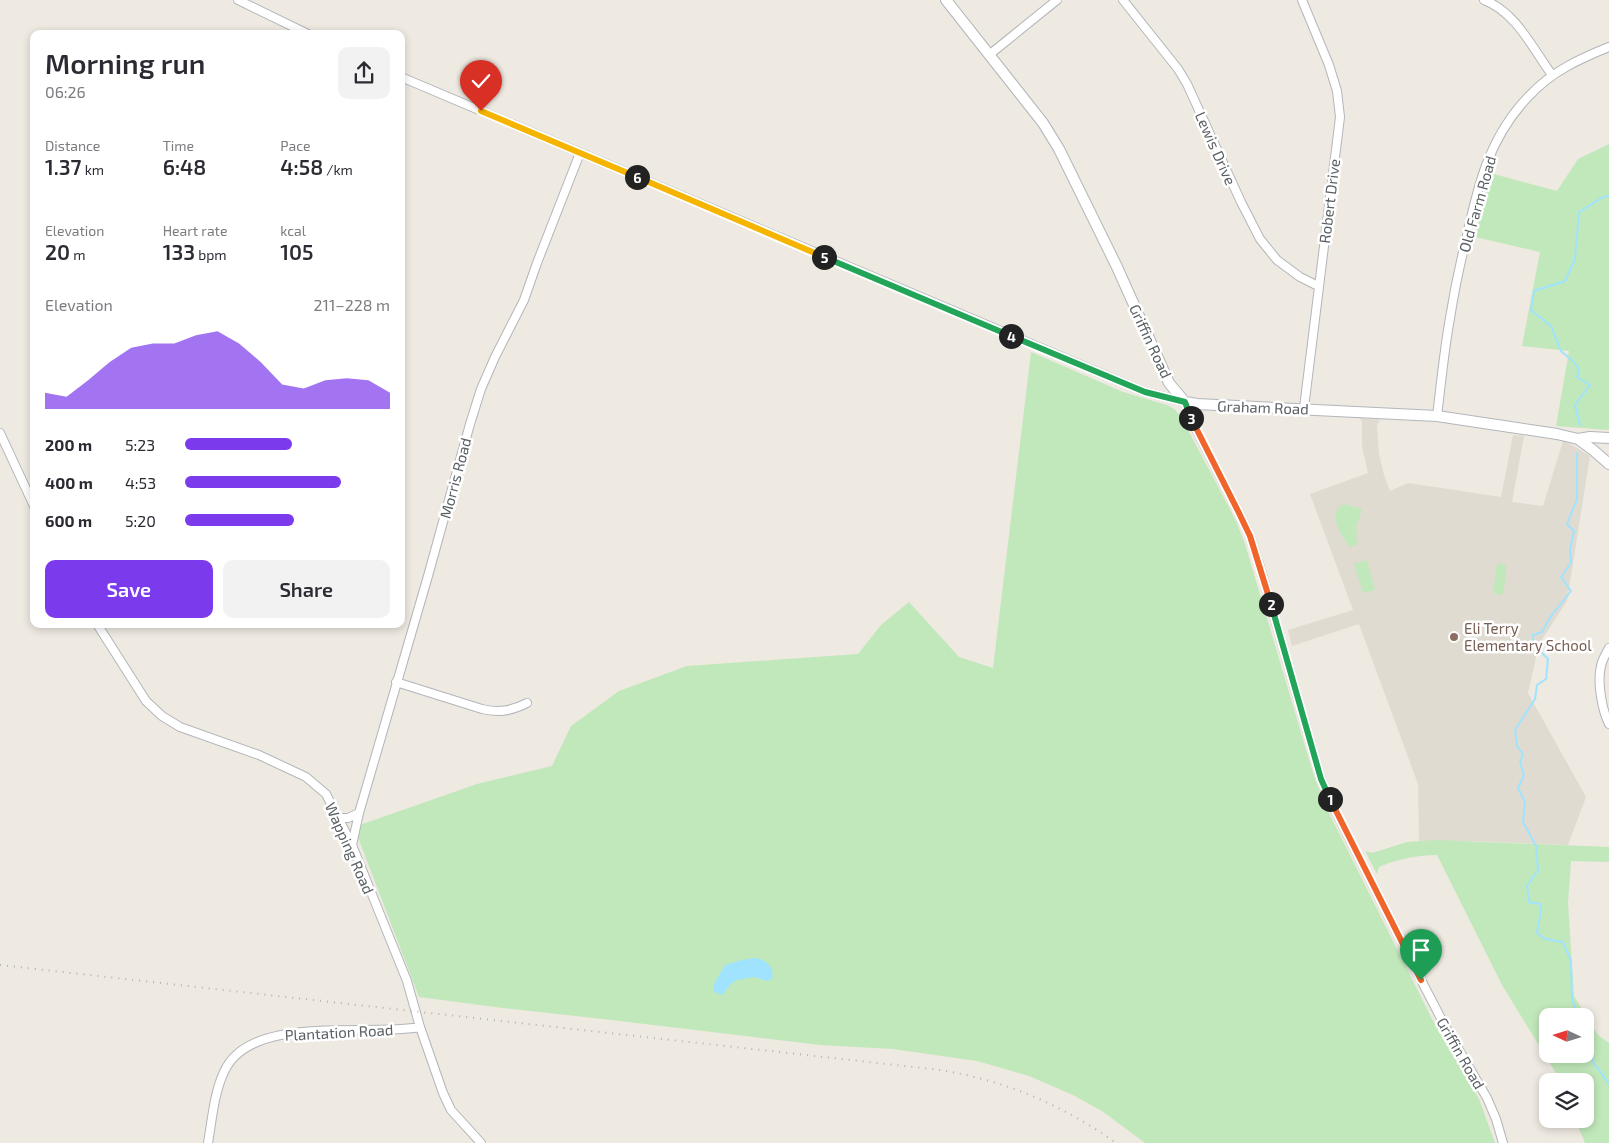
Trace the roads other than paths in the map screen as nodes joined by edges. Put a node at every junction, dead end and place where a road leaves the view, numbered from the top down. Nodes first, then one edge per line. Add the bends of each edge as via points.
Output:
1 (238, 0) edge
2 (946, 0) edge
3 (1057, 0) edge
4 (1124, 0) edge
5 (1302, 0) edge
6 (1484, 0) edge
7 (300, 30) edge
8 (1609, 47) edge
9 (988, 55) junction
10 (1552, 75) junction
11 (405, 79) edge
12 (580, 153) junction
13 (1318, 286) junction
14 (1185, 402) junction
15 (1304, 408) junction
16 (1437, 416) junction
17 (0, 433) edge
18 (1609, 438) edge
19 (1578, 439) junction
20 (1609, 464) edge
21 (30, 497) edge
22 (100, 628) edge
23 (1609, 648) edge
24 (396, 682) junction
25 (527, 703) dead end
26 (1609, 724) edge
27 (359, 813) junction
28 (338, 818) junction
29 (352, 845) junction
30 (420, 1027) junction
31 (208, 1143) edge
32 (481, 1143) edge
33 (1503, 1143) edge

1 - 7 street
2 - 9 street, Griffin Road
3 - 9 street
4 - 13 street, Lewis Drive via 1187,84 1260,239 1277,260
5 - 13 street, Robert Drive via 1329,65 1337,90 1340,117
6 - 10 street via 1494,4 1513,21
8 - 10 street, Old Farm Road via 1578,59
9 - 14 street, Griffin Road via 1043,123 1059,149 1169,382
10 - 16 street, Old Farm Road via 1530,95 1502,129 1483,171 1454,293
11 - 12 street, Graham Road
12 - 14 street, Graham Road via 1145,392
12 - 24 street, Morris Road via 524,300 481,390
13 - 15 street, Robert Drive
14 - 15 street, Graham Road
14 - 33 street, Griffin Road via 1250,536 1328,796 1429,996 1487,1098
15 - 16 street, Graham Road
16 - 19 street, Graham Road
17 - 21 street
18 - 19 street
19 - 20 street, Graham Road
22 - 28 street, Wapping Road via 146,701 162,716 180,727 259,755 306,777 326,794
23 - 26 street via 1601,664 1600,676 1603,707
24 - 25 street via 493,712 514,710
24 - 27 street, Morris Road
27 - 28 street
27 - 29 street, Morris Road
28 - 29 street, Wapping Road
29 - 30 street, Wapping Road via 407,981
30 - 31 street, Plantation Road via 297,1032 272,1036 241,1049 224,1072
30 - 32 street, Wapping Road via 442,1093 451,1110

